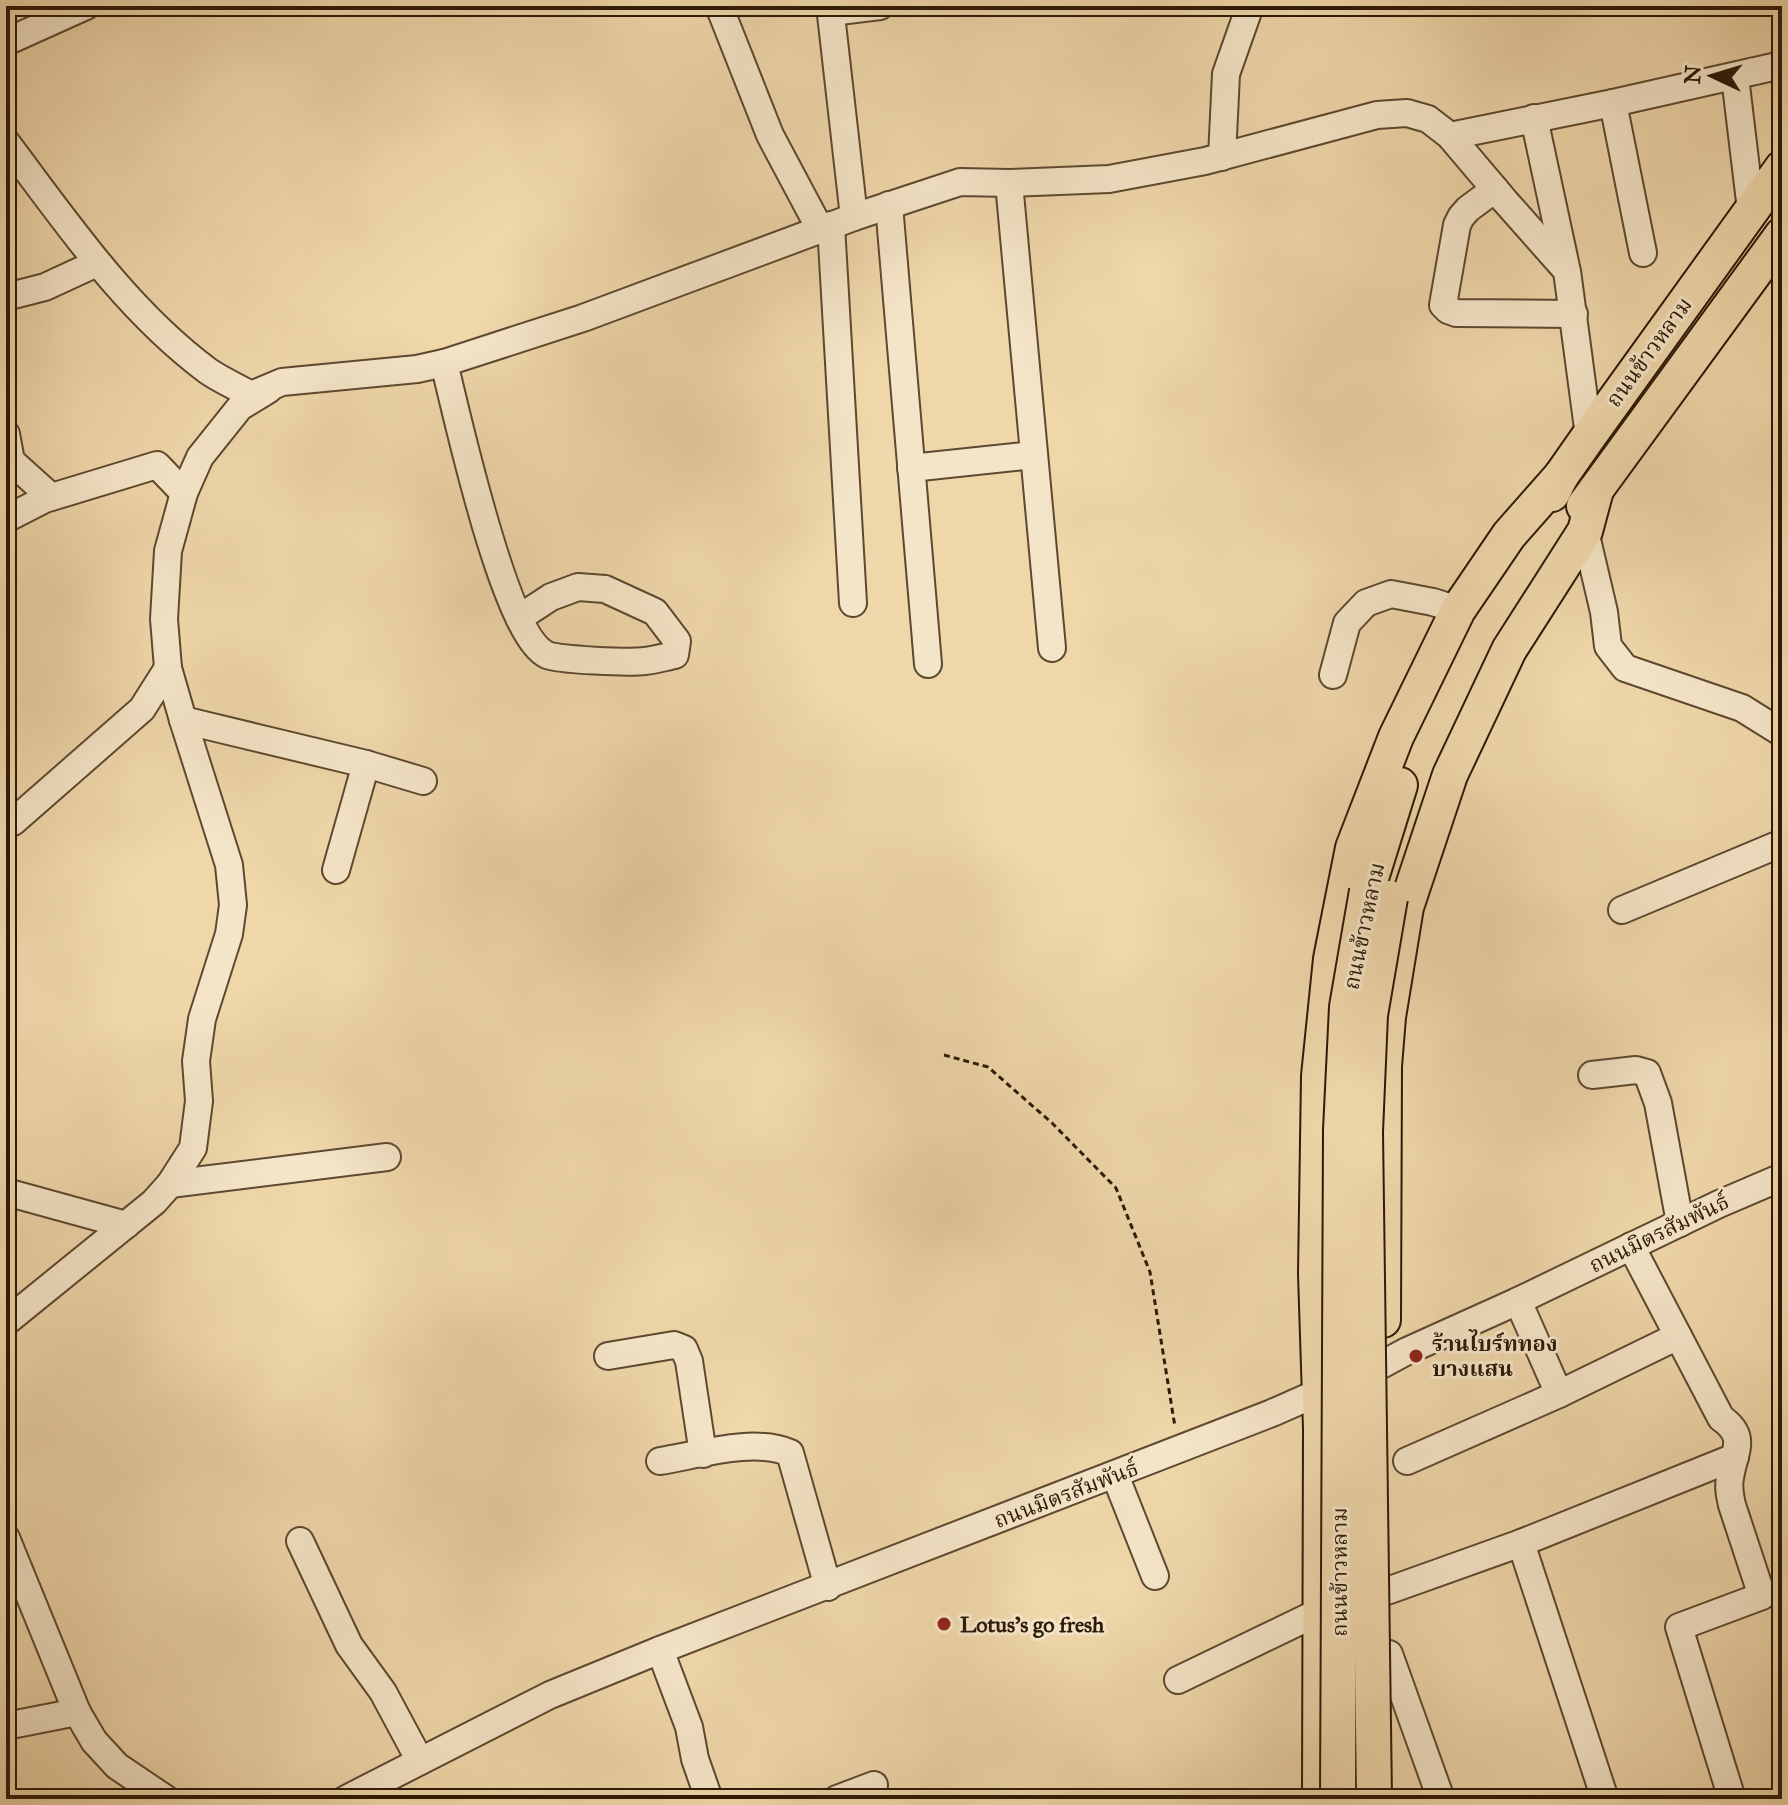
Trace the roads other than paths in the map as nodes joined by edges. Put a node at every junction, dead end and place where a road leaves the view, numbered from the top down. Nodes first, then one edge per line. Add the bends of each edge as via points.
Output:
1 (86, 6) edge
2 (719, 6) edge
3 (880, 6) edge
4 (1250, 6) edge
5 (830, 9) edge
6 (6, 40) edge
7 (1782, 65) edge
8 (1735, 77) junction
9 (1613, 103) junction
10 (1534, 118) junction
11 (1450, 136) junction
12 (6, 142) edge
13 (1222, 157) junction
14 (1782, 168) edge
15 (1009, 183) junction
16 (1495, 189) junction
17 (889, 205) junction
18 (1751, 210) junction
19 (835, 224) junction
20 (1782, 235) edge
21 (1643, 253) dead end
22 (97, 263) junction
23 (1769, 270) edge
24 (1567, 271) junction
25 (6, 297) edge
26 (1574, 314) junction
27 (444, 363) junction
28 (282, 382) junction
29 (6, 434) edge
30 (1589, 436) junction
31 (1034, 455) junction
32 (911, 468) junction
33 (1561, 476) junction
34 (1596, 490) junction
35 (184, 493) junction
36 (51, 497) junction
37 (6, 519) edge
38 (1585, 531) junction
39 (853, 603) dead end
40 (1458, 610) junction
41 (519, 618) junction
42 (1052, 648) dead end
43 (928, 664) dead end
44 (168, 668) junction
45 (1333, 675) dead end
46 (183, 720) junction
47 (1782, 733) edge
48 (366, 764) junction
49 (423, 781) dead end
50 (6, 823) edge
51 (1782, 843) edge
52 (336, 870) dead end
53 (1378, 895) junction
54 (1622, 910) dead end
55 (1384, 1066) junction
56 (1592, 1075) dead end
57 (1319, 1076) junction
58 (387, 1157) dead end
59 (1782, 1177) edge
60 (170, 1184) junction
61 (6, 1192) edge
62 (1680, 1223) junction
63 (126, 1225) junction
64 (1631, 1246) junction
65 (1384, 1269) junction
66 (1316, 1274) junction
67 (1518, 1301) junction
68 (6, 1322) edge
69 (1678, 1336) junction
70 (608, 1356) dead end
71 (1383, 1364) junction
72 (1320, 1393) junction
73 (1559, 1394) junction
74 (703, 1454) junction
75 (1735, 1457) junction
76 (660, 1461) dead end
77 (1407, 1461) dead end
78 (1115, 1475) junction
79 (1320, 1520) junction
80 (1387, 1529) junction
81 (6, 1538) edge
82 (300, 1541) dead end
83 (1521, 1543) junction
84 (1155, 1576) dead end
85 (828, 1587) junction
86 (1387, 1591) junction
87 (1321, 1611) junction
88 (653, 1653) junction
89 (1389, 1654) junction
90 (1178, 1680) dead end
91 (77, 1712) junction
92 (6, 1726) edge
93 (1320, 1728) junction
94 (1388, 1728) junction
95 (420, 1761) junction
96 (874, 1785) dead end
97 (351, 1798) edge
98 (166, 1799) edge
99 (709, 1799) edge
100 (837, 1799) edge
101 (1320, 1799) edge
102 (1338, 1799) edge
103 (1374, 1799) edge
104 (1388, 1799) edge
105 (1441, 1799) edge
106 (1605, 1799) edge
107 (1732, 1799) edge

1 - 6 street
2 - 19 street via 770,135
3 - 5 street
4 - 13 street via 1226,74
5 - 19 street
7 - 8 street
8 - 9 street
8 - 18 street
9 - 10 street
9 - 21 street
10 - 11 street
10 - 24 street
11 - 13 street via 1428,119 1407,113 1377,115
11 - 16 street
12 - 22 street
13 - 15 street via 1109,179
14 - 18 main road, ถนนข้าวหลาม
15 - 17 street via 960,182
15 - 31 street
16 - 24 street
16 - 26 street via 1457,225 1443,305 1456,313
17 - 19 street
17 - 32 street
18 - 30 main road, ถนนข้าวหลาม
19 - 27 street via 583,318
19 - 39 street
20 - 23 main road, ถนนข้าวหลาม
22 - 25 street via 45,287
22 - 28 street via 162,334 211,373 251,395
23 - 34 main road, ถนนข้าวหลาม
24 - 26 street
26 - 30 street
27 - 28 street
27 - 41 street via 490,544
28 - 35 street via 240,407 200,457
29 - 36 street via 11,461
30 - 33 main road, ถนนข้าวหลาม
31 - 32 street
31 - 42 street
32 - 43 street
33 - 40 main road via 1509,535
33 - 53 main road, ถนนข้าวหลาม via 1524,549 1472,631 1407,761
34 - 38 main road
34 - 53 main road, ถนนข้าวหลาม via 1492,640
35 - 36 street via 157,465
35 - 44 street via 168,551
36 - 37 street
38 - 47 street via 1608,646 1625,668 1742,708
38 - 55 main road via 1509,650 1450,775 1406,907
40 - 45 street via 1391,594 1366,603 1347,623
40 - 57 main road via 1396,737 1353,848 1331,959
41 - 41 street via 547,655 644,661 675,655 677,641 655,612 605,589 578,587
44 - 46 street
44 - 50 street via 142,709
46 - 48 street
46 - 60 street via 229,865 233,905 202,1019 193,1148
48 - 49 street
48 - 52 street
51 - 54 street
53 - 102 main road, ถนนข้าวหลาม, bridge via 1347,1007 1341,1130
53 - 103 main road, ถนนข้าวหลาม, bridge via 1365,1132
55 - 57 main road via 1377,1104 1359,1115 1340,1116 1330,1110
55 - 65 main road
56 - 62 street via 1647,1073 1658,1103
57 - 66 main road
58 - 60 street
59 - 62 street, ถนนมิตรสัมพันธ์
60 - 63 street
61 - 63 street
62 - 64 street, ถนนมิตรสัมพันธ์
63 - 68 street
64 - 67 street, ถนนมิตรสัมพันธ์
64 - 69 street
65 - 66 main road via 1358,1320 1345,1324 1327,1311
65 - 71 main road
66 - 72 main road
67 - 71 street, ถนนมิตรสัมพันธ์
67 - 73 street
69 - 73 street
69 - 75 street via 1721,1418 1736,1433
70 - 74 street via 674,1345 684,1349
71 - 72 street, ถนนมิตรสัมพันธ์
71 - 80 main road
72 - 78 street, ถนนมิตรสัมพันธ์
72 - 79 main road
73 - 77 street
74 - 76 street
74 - 85 street via 756,1446 790,1453
75 - 83 street
75 - 107 street via 1732,1505 1762,1596 1679,1627
78 - 84 street
78 - 85 street, ถนนมิตรสัมพันธ์
79 - 80 main road via 1328,1481 1350,1463 1371,1477 1381,1495
79 - 87 main road
80 - 86 main road
81 - 91 street
82 - 95 street via 349,1645 383,1692
83 - 86 street
83 - 106 street
85 - 88 street, ถนนมิตรสัมพันธ์
86 - 89 main road
87 - 90 street
87 - 93 main road
88 - 95 street, ถนนมิตรสัมพันธ์ via 550,1695
88 - 99 street via 689,1727
89 - 94 main road
89 - 105 street
91 - 92 street
91 - 98 street via 117,1766
93 - 94 main road via 1331,1681 1339,1669 1352,1664 1374,1678
93 - 101 main road
94 - 104 main road
95 - 97 street, ถนนมิตรสัมพันธ์
96 - 100 street

